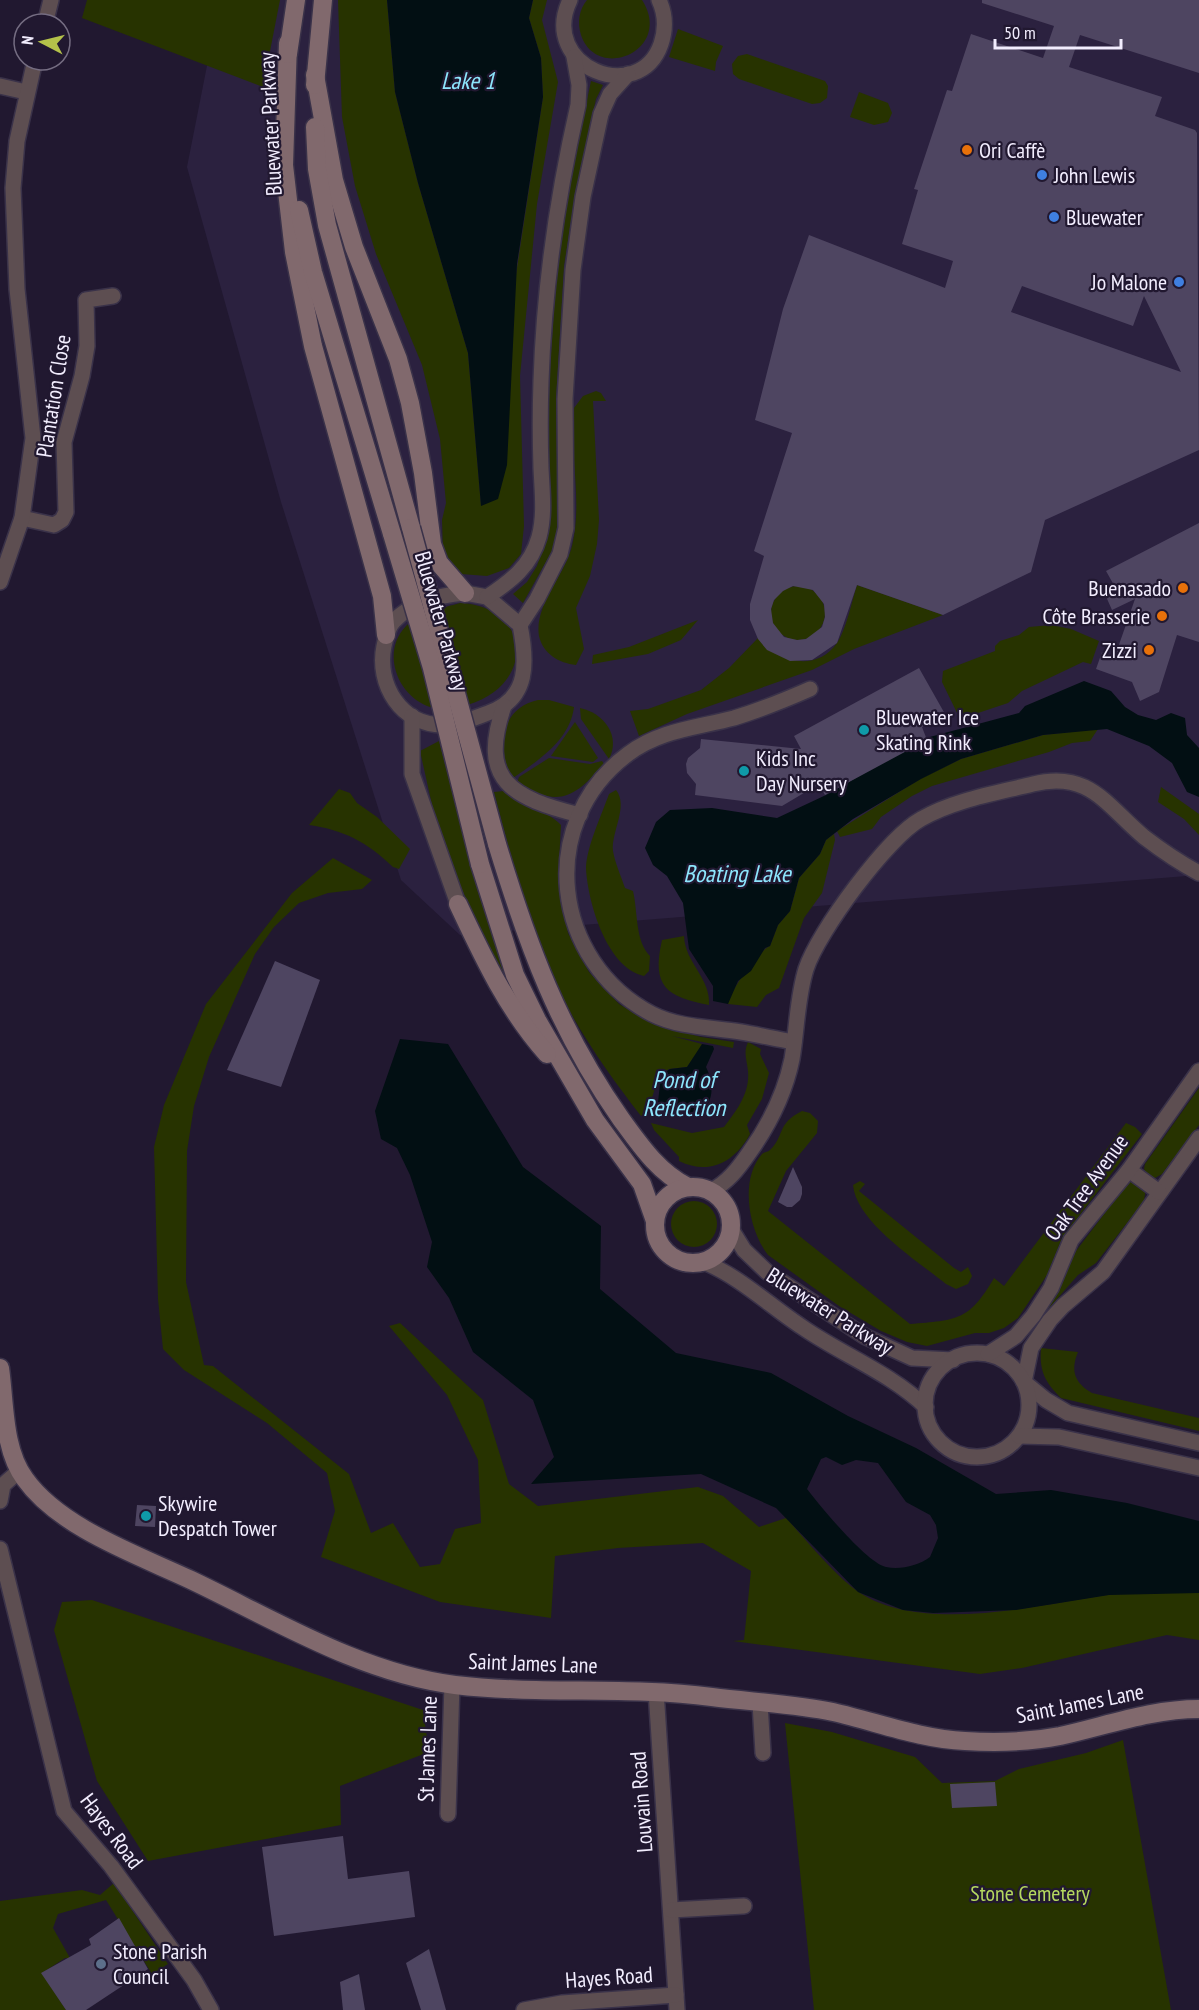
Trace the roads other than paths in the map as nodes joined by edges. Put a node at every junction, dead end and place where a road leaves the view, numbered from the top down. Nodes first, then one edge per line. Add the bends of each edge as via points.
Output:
1 (296, 0) edge
2 (323, 0) edge
3 (570, 0) edge
4 (659, 0) edge
5 (288, 43) junction
6 (574, 57) junction
7 (31, 72) edge
8 (628, 74) junction
9 (315, 75) junction
10 (0, 86) edge
11 (26, 92) junction
12 (113, 296) dead end
13 (22, 518) junction
14 (0, 582) edge
15 (465, 593) junction
16 (487, 597) junction
17 (520, 625) junction
18 (386, 635) junction
19 (810, 689) dead end
20 (504, 706) junction
21 (412, 716) junction
22 (580, 815) junction
23 (1199, 873) edge
24 (458, 904) joint
25 (794, 1042) junction
26 (1199, 1071) edge
27 (570, 1080) junction
28 (1199, 1138) edge
29 (1129, 1170) junction
30 (688, 1187) junction
31 (711, 1191) junction
32 (1159, 1192) junction
33 (655, 1221) junction
34 (731, 1229) junction
35 (705, 1262) junction
36 (988, 1354) junction
37 (953, 1360) junction
38 (0, 1368) edge
39 (1024, 1382) junction
40 (926, 1407) junction
41 (1019, 1436) junction
42 (1199, 1443) edge
43 (1199, 1468) edge
44 (20, 1471) junction
45 (0, 1501) edge
46 (0, 1549) edge
47 (5, 1587) edge
48 (452, 1684) junction
49 (656, 1691) junction
50 (760, 1703) junction
51 (1199, 1709) edge
52 (763, 1753) dead end
53 (448, 1814) dead end
54 (744, 1906) dead end
55 (671, 1910) junction
56 (676, 2002) edge
57 (546, 2008) edge
58 (211, 2010) edge
59 (524, 2010) edge

1 - 5 street, Bluewater Parkway
2 - 9 street, Bluewater Parkway
3 - 6 street via 563,26
4 - 8 street via 665,16 659,49 648,63
5 - 18 street via 284,165 288,219 313,346 382,596
5 - 27 street, Bluewater Parkway, bridge via 290,137 302,226 432,668 480,864 515,975
6 - 8 street via 598,74
6 - 16 street via 578,105 552,238 543,318 543,510 539,537 529,562
7 - 11 street
8 - 17 street via 610,94 601,114 583,197 573,270 565,399 566,528 560,554
9 - 15 street via 334,180 398,359 410,404 432,544 439,563
9 - 30 street, Bluewater Parkway, bridge via 315,141 326,217 497,844 539,971 576,1047 641,1147 664,1172
10 - 11 street
11 - 13 street via 13,188 17,289 33,438
12 - 13 street, Plantation Close via 86,300 87,346 64,442 66,512 54,525
13 - 14 street
15 - 16 street
15 - 18 street via 445,594 409,608 392,622
16 - 17 street
17 - 20 street via 525,656 520,686 512,701
18 - 21 street via 381,663 385,685 395,702
19 - 22 street via 761,710 665,733 643,744 613,766 594,787
20 - 21 street via 449,725
20 - 22 street via 494,750 503,777 528,799
21 - 24 street via 412,774
22 - 25 street via 567,862 569,906 584,948 613,986 645,1010 674,1023
23 - 25 street via 1145,837 1095,791 1073,781 1042,781 938,811 916,822 888,846 822,934 805,974
24 - 27 street via 489,970 522,1026
25 - 31 street via 784,1087 765,1129 737,1170
26 - 29 street, Oak Tree Avenue
27 - 33 street, Bluewater Parkway via 616,1152 642,1184
28 - 32 street
29 - 32 street
29 - 36 street, Oak Tree Avenue via 1071,1240 1051,1288 1033,1316 1016,1336
30 - 31 street
30 - 33 street via 667,1197
31 - 34 street via 727,1207
32 - 39 street via 1103,1272 1063,1306 1037,1339 1031,1348
33 - 35 street via 657,1238 666,1252 688,1263
34 - 35 street via 726,1246
34 - 37 street, Bluewater Parkway via 744,1250 767,1272 864,1336 912,1358
35 - 40 street, Bluewater Parkway via 734,1277 827,1343 897,1382
36 - 37 street via 976,1353
36 - 39 street via 1009,1364
37 - 40 street via 933,1379
38 - 44 street, Saint James Lane via 10,1440
39 - 41 street via 1029,1409
39 - 42 street via 1068,1413
40 - 41 street via 936,1436 957,1453 991,1455 1010,1446
41 - 43 street via 1059,1437
44 - 45 street via 3,1485
44 - 48 street, Saint James Lane via 39,1496 66,1517 242,1606 380,1666
46 - 47 street
47 - 58 street, Hayes Road via 64,1811 111,1866 194,1980
48 - 49 street, Saint James Lane via 510,1689
48 - 53 street, St James Lane
49 - 50 street, Saint James Lane
49 - 55 street, Louvain Road
50 - 51 street, Saint James Lane via 828,1711 923,1735 965,1741 1037,1740 1151,1713
50 - 52 street
54 - 55 street
55 - 56 street, Louvain Road
56 - 57 street, Hayes Road
57 - 59 street, Hayes Road

